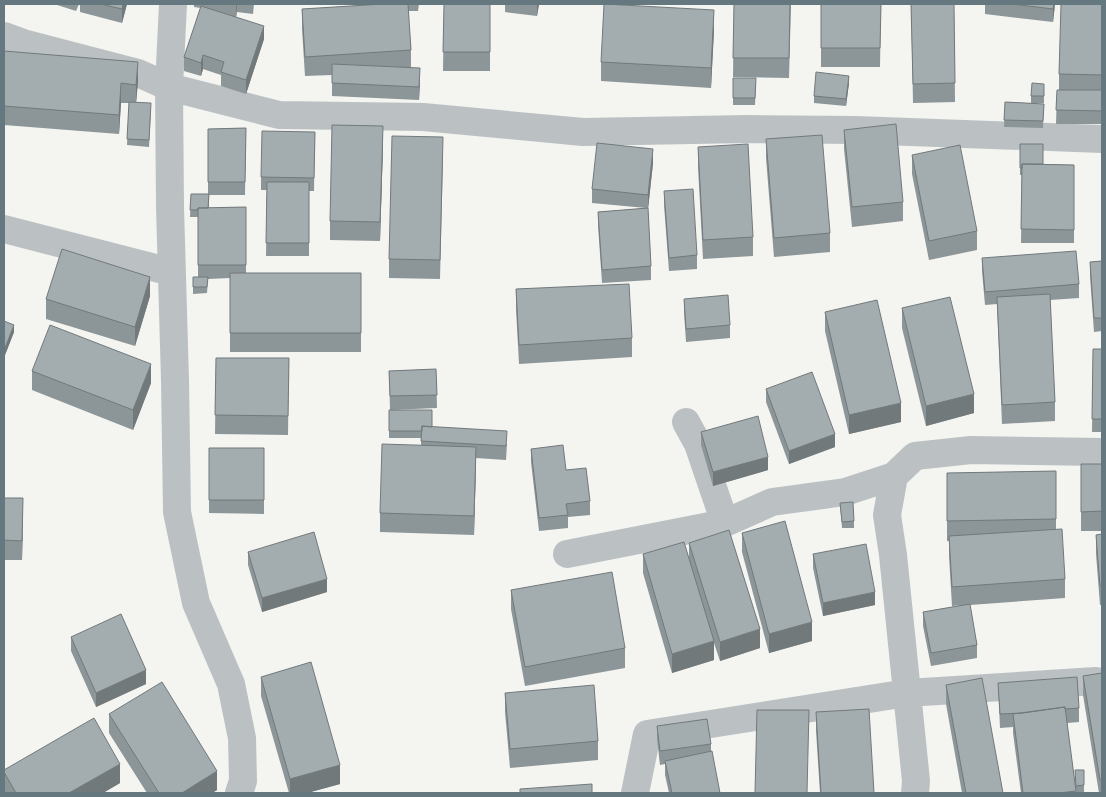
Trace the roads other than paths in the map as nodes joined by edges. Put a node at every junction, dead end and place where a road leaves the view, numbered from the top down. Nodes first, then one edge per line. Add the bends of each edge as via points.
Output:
1 (174, 4) edge
2 (4, 36) edge
3 (169, 87) junction
4 (1102, 139) edge
5 (4, 229) edge
6 (172, 272) junction
7 (686, 422) dead end
8 (1102, 452) edge
9 (894, 476) junction
10 (724, 523) junction
11 (567, 554) dead end
12 (1096, 681) edge
13 (907, 693) junction
14 (239, 793) edge
15 (635, 793) edge
16 (915, 793) edge

1 - 3 street
2 - 3 street via 138,73
3 - 4 street via 279,116 423,117 583,132 856,130
3 - 6 street
5 - 6 street
6 - 14 street via 177,512 196,603 231,684 242,738 243,781
7 - 10 street via 698,444
8 - 9 street via 971,450 915,456
9 - 10 street via 845,492 772,502
9 - 13 street via 887,515
10 - 11 street
12 - 13 street
13 - 15 street via 647,734
13 - 16 street

